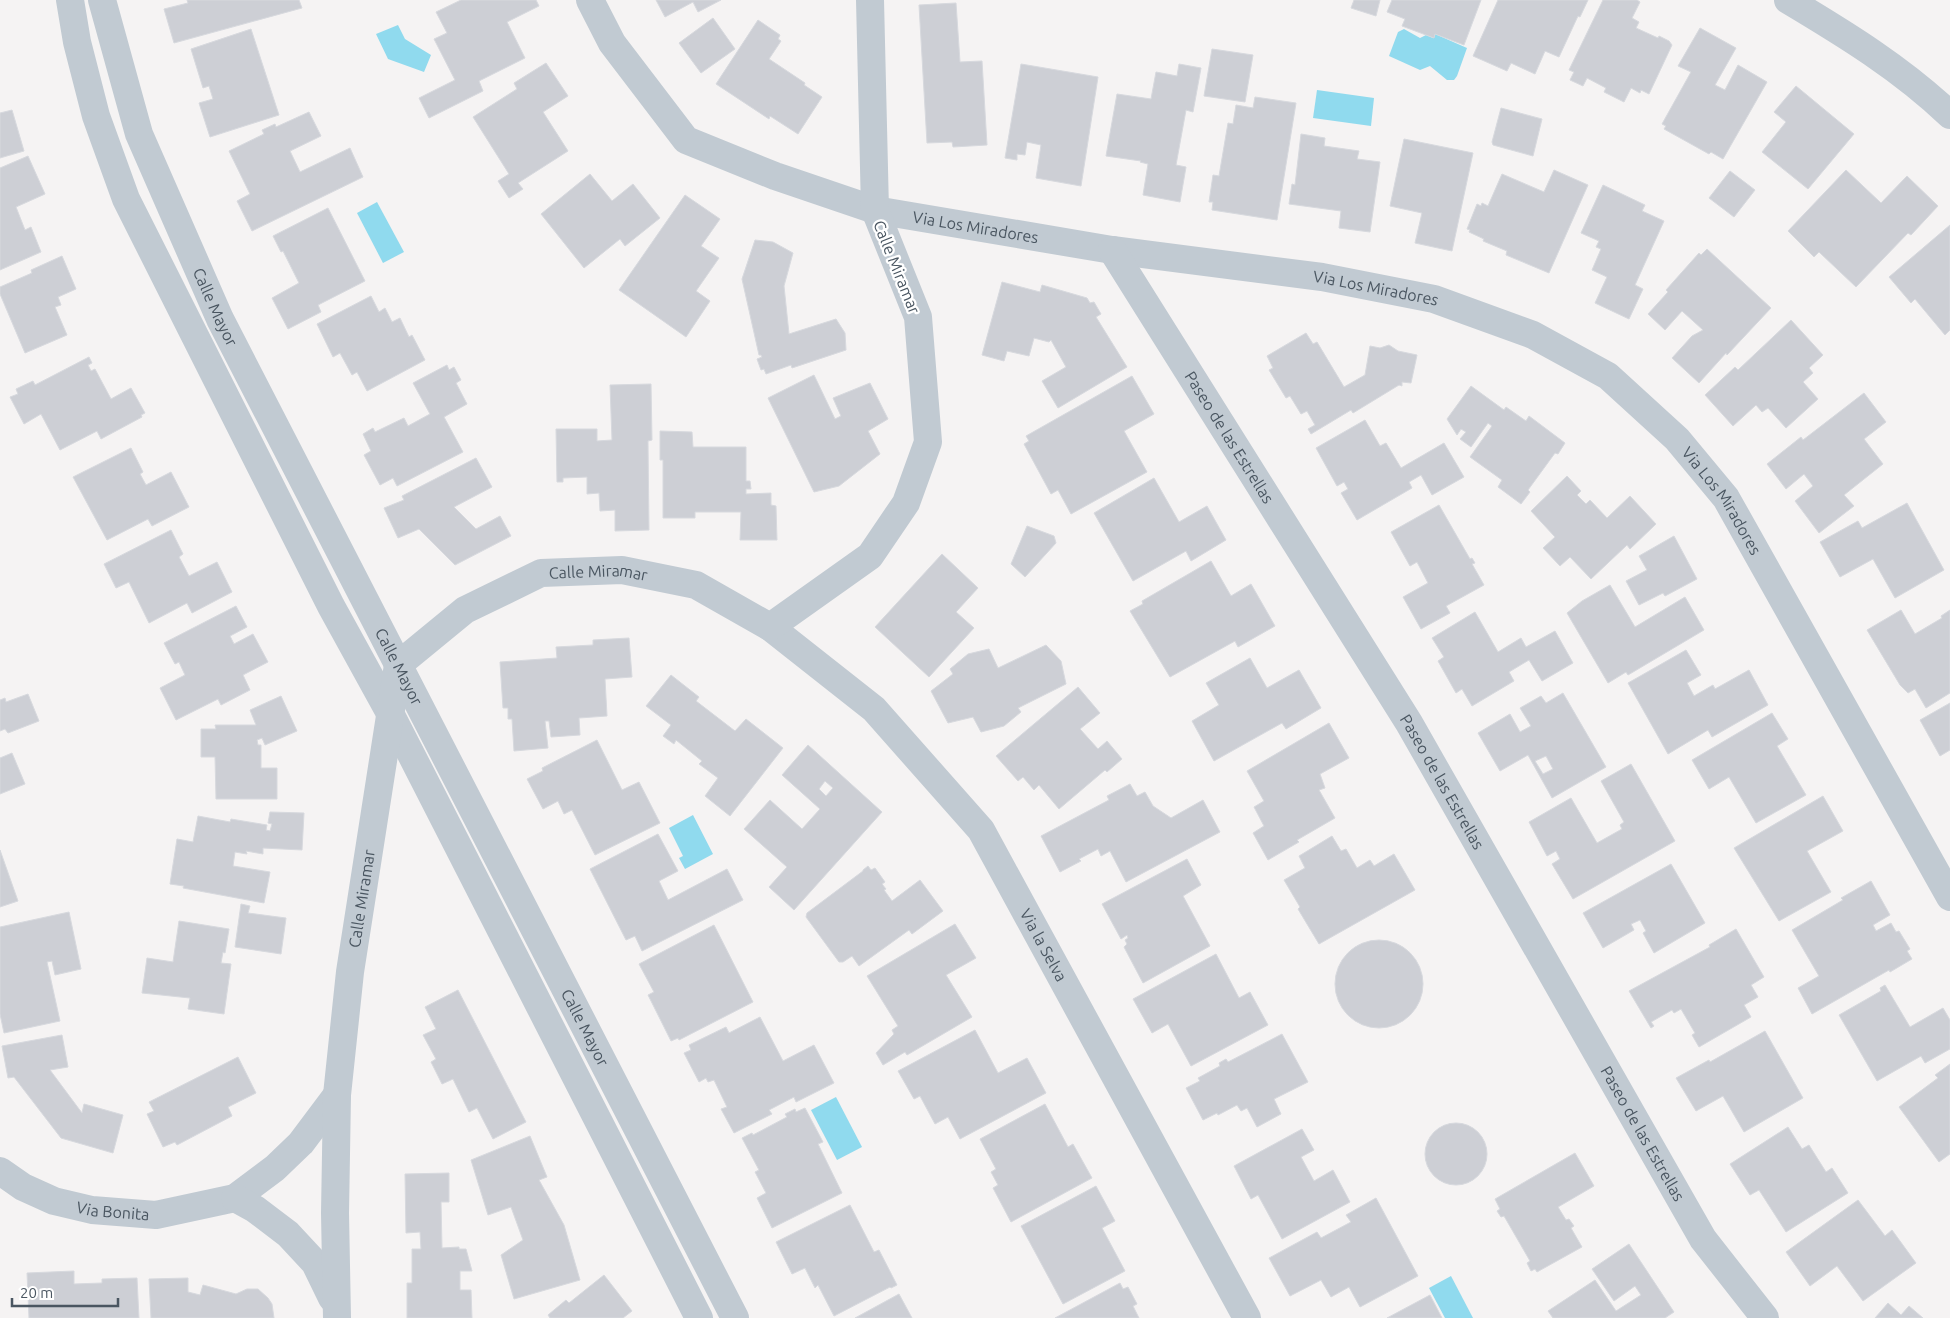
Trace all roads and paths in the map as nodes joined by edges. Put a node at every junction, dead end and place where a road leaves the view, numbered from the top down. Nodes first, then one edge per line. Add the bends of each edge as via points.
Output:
1 (70, 0) edge
2 (102, 0) edge
3 (590, 0) edge
4 (870, 0) edge
5 (1788, 0) edge
6 (1950, 114) edge
7 (875, 210) junction
8 (1112, 250) junction
9 (770, 627) junction
10 (398, 665) junction
11 (390, 715) junction
12 (1950, 897) edge
13 (337, 1095) junction
14 (0, 1172) edge
15 (235, 1198) junction
16 (336, 1313) edge
17 (699, 1318) edge
18 (734, 1318) edge
19 (1247, 1318) edge
20 (1765, 1318) edge

1 - 11 street, Calle Mayor via 96,116 126,198
2 - 10 street, Calle Mayor via 139,134 220,319
3 - 7 street, Via Los Miradores via 612,42 686,140 775,176
4 - 7 street, Calle Miramar
5 - 6 street via 1925,90
7 - 8 street, Via Los Miradores
7 - 9 street, Calle Miramar via 918,317 928,442 906,504 870,556
8 - 12 street, Via Los Miradores via 1322,277 1434,299 1533,334 1608,376 1677,439 1726,498
8 - 20 street, Paseo de las Estrellas via 1410,722 1702,1239
9 - 10 street, Calle Miramar via 696,585 622,570 541,573 465,610
9 - 19 street, Via la Selva via 874,709 981,830
10 - 11 street, Calle Miramar
10 - 18 street, Calle Mayor
11 - 13 street, Calle Miramar via 350,972
11 - 17 street, Calle Mayor
13 - 15 street, Via Bonita via 302,1143
13 - 16 street, Calle Miramar
14 - 15 street, Via Bonita via 38,1194 92,1210 156,1215
15 - 16 street via 282,1229 309,1256

